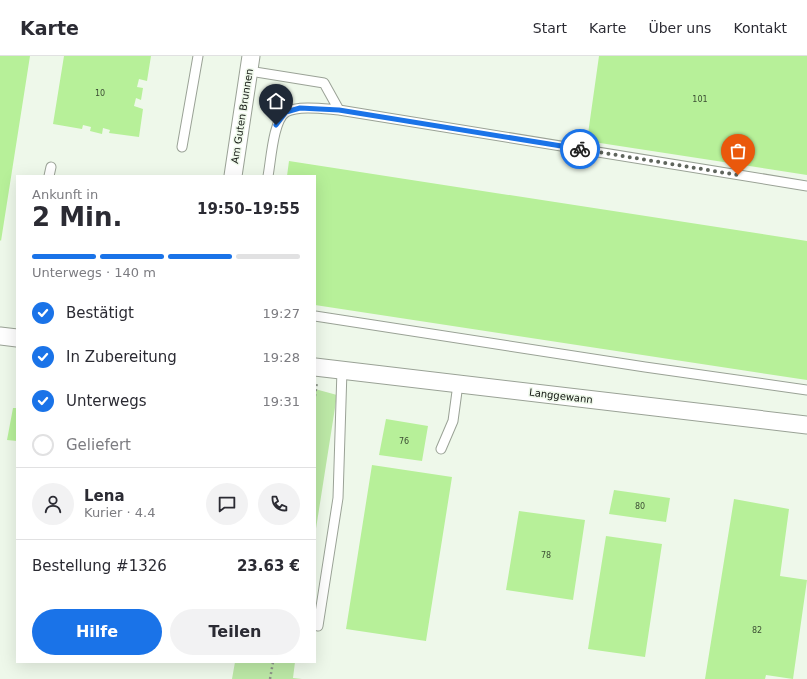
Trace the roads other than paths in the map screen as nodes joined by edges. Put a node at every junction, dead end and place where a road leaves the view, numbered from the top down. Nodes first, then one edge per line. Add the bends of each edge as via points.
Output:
1 (198, 56) edge
2 (250, 63) edge
3 (339, 110) junction
4 (182, 147) dead end
5 (233, 175) edge
6 (268, 175) edge
7 (807, 186) edge
8 (316, 316) edge
9 (0, 336) edge
10 (16, 338) edge
11 (316, 367) edge
12 (342, 370) junction
13 (458, 384) junction
14 (807, 390) edge
15 (807, 425) edge
16 (440, 449) dead end
17 (318, 626) dead end

1 - 4 lane
2 - 3 lane via 324,83
2 - 5 street, Am Guten Brunnen
3 - 6 lane via 300,108 286,112 276,125
3 - 7 lane
8 - 14 lane
9 - 10 street
11 - 12 street, Langgewann
12 - 13 street, Langgewann
12 - 17 lane via 338,498
13 - 15 street, Langgewann
13 - 16 lane via 453,420

